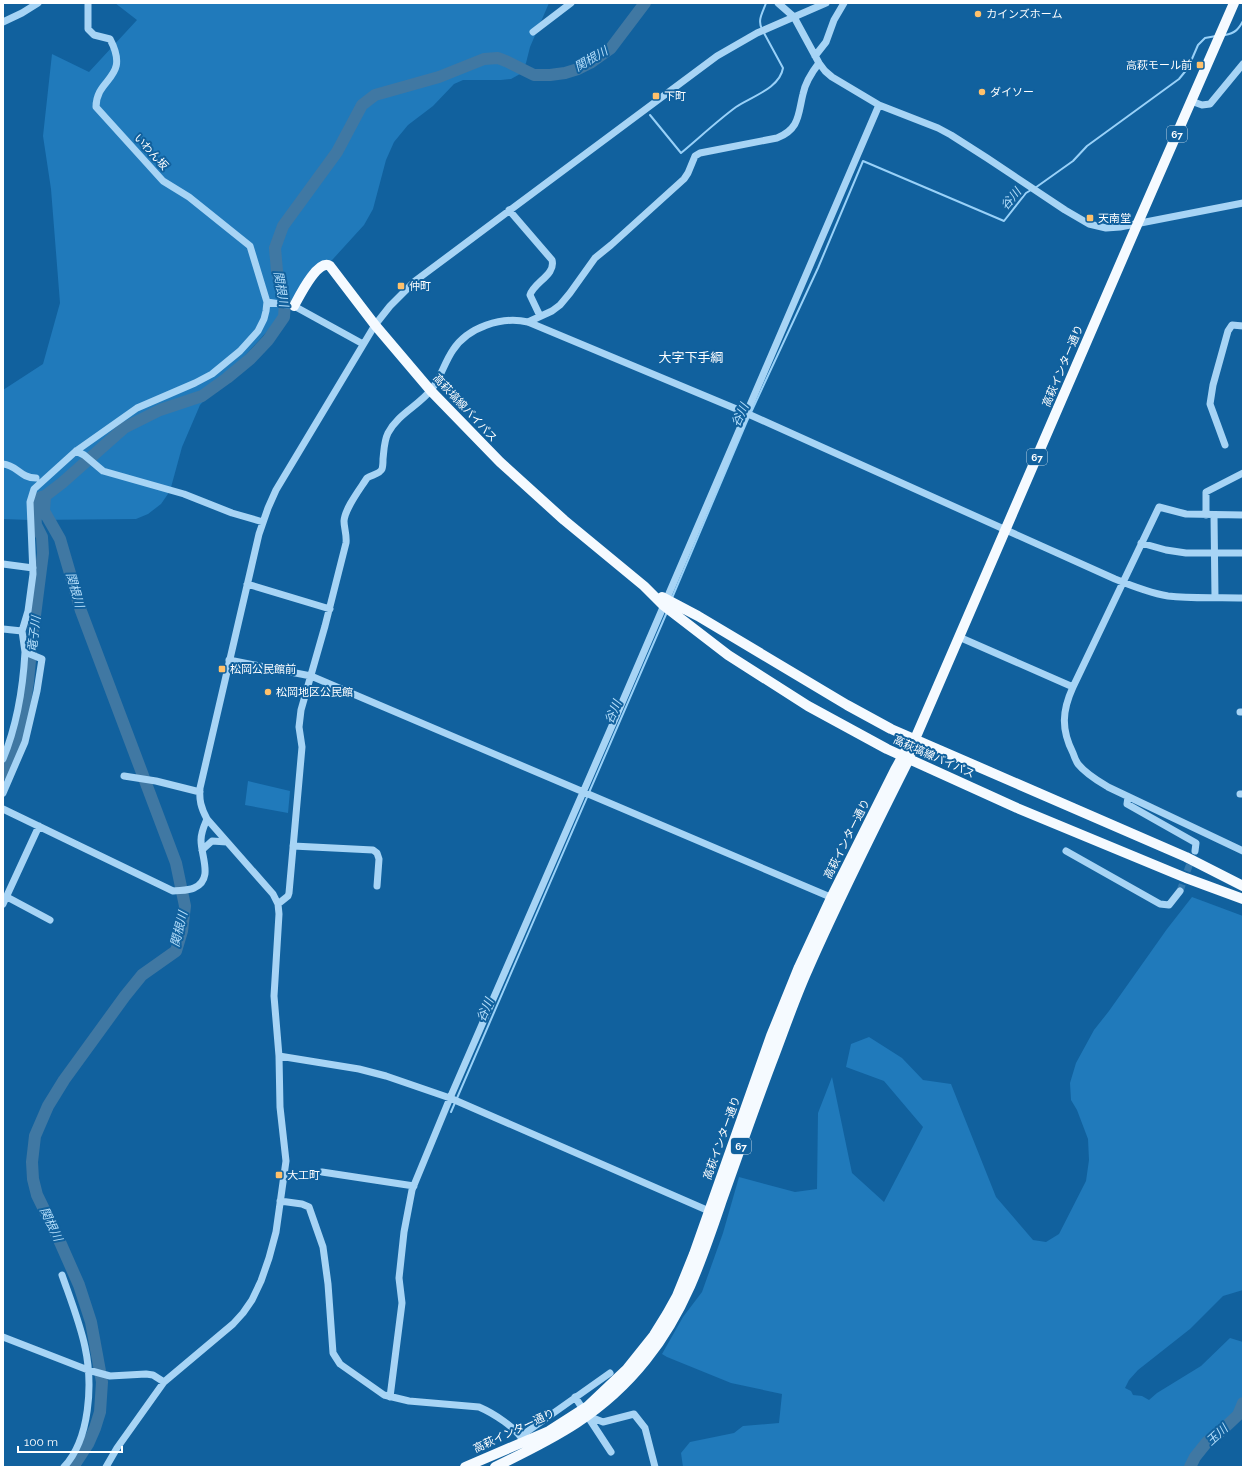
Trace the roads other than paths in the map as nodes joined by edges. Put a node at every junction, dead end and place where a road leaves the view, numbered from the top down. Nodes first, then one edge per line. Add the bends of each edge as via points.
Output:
1 (88, 3) edge
2 (571, 3) edge
3 (778, 3) edge
4 (826, 3) edge
5 (844, 3) edge
6 (37, 4) edge
7 (1233, 5) edge
8 (794, 17) junction
9 (3, 22) edge
10 (533, 32) dead end
11 (815, 56) junction
12 (819, 63) junction
13 (1243, 64) edge
14 (1191, 101) junction
15 (879, 105) junction
16 (1243, 203) edge
17 (509, 210) junction
18 (1137, 225) junction
19 (270, 302) junction
20 (291, 305) junction
21 (540, 316) junction
22 (528, 322) junction
23 (375, 325) junction
24 (1243, 326) edge
25 (363, 344) junction
26 (431, 391) junction
27 (746, 413) junction
28 (1225, 445) dead end
29 (76, 450) junction
30 (3, 464) edge
31 (1243, 473) edge
32 (36, 478) dead end
33 (1206, 515) junction
34 (1214, 515) junction
35 (1243, 515) edge
36 (263, 522) junction
37 (1005, 530) junction
38 (1141, 543) junction
39 (1243, 553) edge
40 (1214, 554) junction
41 (3, 564) edge
42 (33, 568) junction
43 (1123, 582) junction
44 (247, 584) junction
45 (1215, 598) junction
46 (1243, 598) edge
47 (665, 602) junction
48 (330, 609) junction
49 (3, 629) edge
50 (22, 631) junction
51 (959, 637) junction
52 (25, 652) junction
53 (229, 660) junction
54 (311, 676) junction
55 (1073, 687) junction
56 (915, 739) junction
57 (906, 757) junction
58 (3, 759) edge
59 (124, 776) dead end
60 (200, 792) junction
61 (583, 792) junction
62 (3, 794) edge
63 (1128, 797) junction
64 (3, 809) edge
65 (207, 819) junction
66 (38, 826) junction
67 (227, 842) junction
68 (293, 846) junction
69 (202, 850) junction
70 (1066, 851) dead end
71 (1195, 851) dead end
72 (1243, 851) edge
73 (377, 886) dead end
74 (1243, 886) edge
75 (1180, 891) tunnel mouth
76 (7, 896) junction
77 (835, 899) junction
78 (1243, 899) edge
79 (3, 904) edge
80 (278, 904) junction
81 (50, 920) dead end
82 (279, 1056) junction
83 (450, 1098) junction
84 (322, 1172) dead end
85 (414, 1186) junction
86 (280, 1201) junction
87 (709, 1210) junction
88 (62, 1274) dead end
89 (3, 1337) edge
90 (88, 1370) junction
91 (610, 1373) dead end
92 (164, 1382) junction
93 (390, 1397) junction
94 (575, 1397) junction
95 (586, 1413) junction
96 (522, 1439) junction
97 (611, 1452) dead end
98 (477, 1465) edge
99 (64, 1467) edge
100 (106, 1467) edge
101 (465, 1467) edge
102 (495, 1467) edge
103 (655, 1467) edge

1 - 19 street, いわん坂 via 88,29 94,35 110,39 117,59 116,70 99,91 96,107 163,180 189,197 250,246
2 - 10 street
3 - 8 street
4 - 8 street
5 - 11 street via 826,42
6 - 9 street
7 - 14 main road, 高萩インター通り / 67
8 - 11 street
8 - 17 street via 757,33 717,56
11 - 12 street
12 - 15 street via 832,77
12 - 21 street via 803,92 799,114 788,133 778,138 695,156 684,179 595,258 560,305
13 - 14 street via 1210,104 1202,105
14 - 18 main road, 高萩インター通り / 67
15 - 18 street via 938,128 1089,224 1106,228
15 - 27 street
16 - 18 street
17 - 21 street via 552,260 547,275 532,289 530,295
17 - 23 street via 414,281
18 - 37 main road, 高萩インター通り / 67
19 - 20 street
19 - 29 street via 258,331 240,351 212,374 137,408
20 - 23 main road, 高萩塙線バイパス via 309,279 327,264
20 - 25 street
21 - 22 street
22 - 26 street via 510,320 489,325 461,339
22 - 27 street
23 - 25 street
23 - 26 main road, 高萩塙線バイパス
24 - 28 street via 1232,325 1228,331 1210,404
25 - 36 street via 276,490
26 - 47 main road, 高萩塙線バイパス via 530,491
26 - 48 street via 393,425 385,440 382,469 367,478 346,514 346,543
27 - 37 street
27 - 47 street
29 - 36 street via 103,471 184,494
29 - 42 street via 34,489 30,502
30 - 32 street via 10,465 29,478
31 - 33 street via 1206,492
33 - 34 street
33 - 38 street via 1179,513 1159,507
34 - 35 street
34 - 40 street
36 - 44 street
37 - 43 street
37 - 51 main road, 高萩インター通り / 67
38 - 40 street via 1176,552
38 - 43 street
39 - 40 street
40 - 45 street
41 - 42 street
42 - 50 street via 28,611
43 - 45 street via 1168,596
43 - 55 street
44 - 48 street
44 - 53 street
45 - 46 street
47 - 56 main road, 高萩塙線バイパス via 698,616 848,705
47 - 57 main road, 高萩塙線バイパス via 728,655 762,678 841,725
47 - 61 street
48 - 54 street
49 - 50 street
50 - 52 street
51 - 55 street
51 - 56 main road, 高萩インター通り / 67
52 - 58 street via 22,689 11,740
52 - 62 street via 42,659 40,672 25,742
53 - 54 street
53 - 60 street
54 - 61 street
54 - 68 street via 299,727 302,747
55 - 63 street via 1066,703 1064,727 1078,764 1094,778
56 - 57 main road, 高萩インター通り / 67
56 - 74 main road, 高萩塙線バイパス via 1186,857
57 - 77 main road, 高萩インター通り / 67
57 - 78 main road, 高萩塙線バイパス via 1017,808 1178,875
59 - 60 street
60 - 65 street via 201,809
61 - 77 street
61 - 83 street
63 - 71 street via 1127,804 1196,843
63 - 72 street
64 - 66 street
65 - 67 street
65 - 69 street via 202,831
66 - 69 street via 173,891 193,888 202,883 206,869
66 - 76 street
67 - 69 street via 212,841
67 - 80 street via 273,894
68 - 73 street via 373,850 379,859
68 - 80 street via 288,896
70 - 75 street via 1160,904 1169,905
76 - 79 street
76 - 81 street
77 - 87 main road, 高萩インター通り / 67 via 799,967 771,1036
77 - 95 main road, 高萩インター通り / 67 via 780,1040 686,1298 675,1319 646,1360 623,1386
80 - 82 street via 274,996
82 - 83 street via 359,1069
82 - 86 street via 280,1107 286,1161
83 - 85 street
83 - 87 street
84 - 85 street
85 - 93 street via 404,1232 399,1278 402,1303
86 - 92 street via 269,1258 262,1281 252,1300 233,1324
86 - 93 street via 309,1207 314,1218 323,1247 333,1353 340,1364
87 - 95 main road, 高萩インター通り / 67 via 677,1296 654,1335
88 - 90 street via 86,1348
89 - 90 street
90 - 92 street via 110,1376 153,1375
90 - 99 street via 89,1395 86,1416 76,1450
91 - 94 street
92 - 100 street
93 - 96 street via 430,1404 479,1407 501,1420
94 - 95 street
94 - 96 street
95 - 96 main road, 高萩インター通り / 67 via 548,1431
95 - 97 street
95 - 102 main road, 高萩インター通り / 67 via 553,1438
95 - 103 street via 603,1422 634,1414 645,1428
96 - 98 main road, 高萩インター通り / 67
98 - 101 main road, 高萩インター通り / 67

